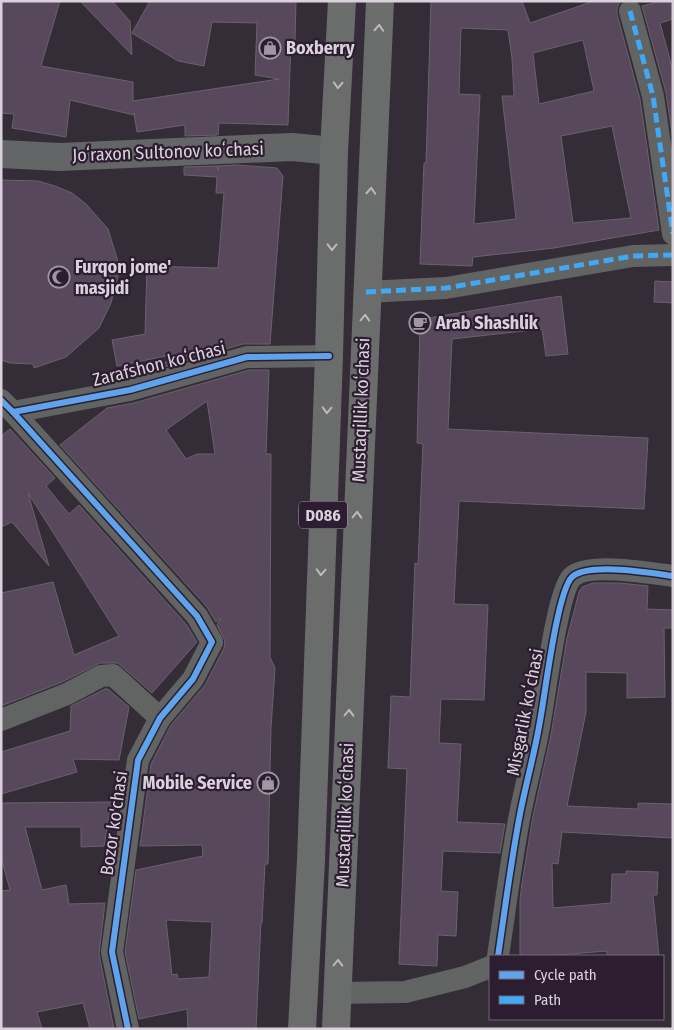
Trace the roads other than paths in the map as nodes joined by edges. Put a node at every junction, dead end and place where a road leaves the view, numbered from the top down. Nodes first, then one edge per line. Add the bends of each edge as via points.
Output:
1 (342, 1) edge
2 (380, 1) edge
3 (630, 11) dead end
4 (334, 151) junction
5 (1, 154) edge
6 (673, 234) edge
7 (673, 255) edge
8 (366, 292) junction
9 (329, 356) junction
10 (7, 406) edge
11 (673, 576) edge
12 (160, 718) junction
13 (1, 720) edge
14 (498, 955) edge
15 (489, 967) edge
16 (337, 993) junction
17 (128, 1029) edge
18 (302, 1029) edge
19 (336, 1029) edge

1 -> 4 main road, Mustaqillik koʻchasi / D086
8 -> 2 main road, Mustaqillik koʻchasi / D086
3 - 6 street via 653,96
4 - 5 street, Joʻraxon Sultonov koʻchasi via 292,147 60,156
4 -> 9 main road, Mustaqillik koʻchasi / D086
7 - 8 street via 633,256 446,288
16 -> 8 main road, Mustaqillik koʻchasi / D086
9 - 10 street, Zarafshon koʻchasi via 247,357 130,390
9 -> 18 main road, Mustaqillik koʻchasi / D086
10 - 12 street, Bozor ko'chasi via 197,616 212,642 194,679
11 - 14 street, Misgarlik koʻchasi via 601,569 582,572 568,583 559,614 520,814
12 - 13 street via 112,675 100,676 67,694
12 - 17 street, Bozor ko'chasi via 138,760 112,952
15 - 16 street via 405,992
16 - 19 main road, Mustaqillik koʻchasi / D086

